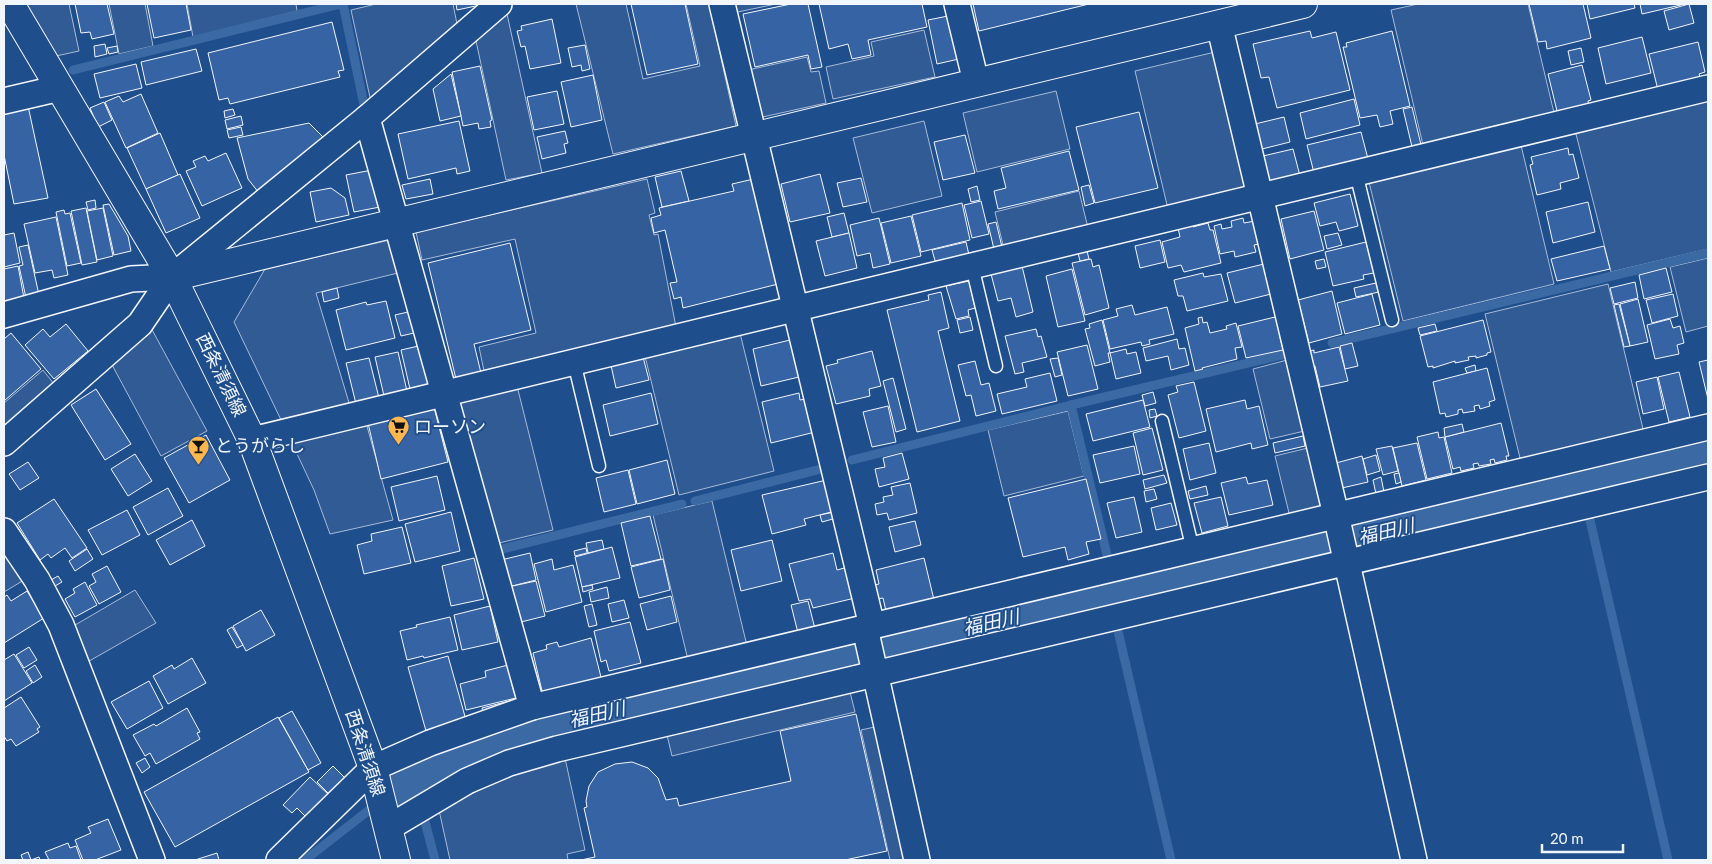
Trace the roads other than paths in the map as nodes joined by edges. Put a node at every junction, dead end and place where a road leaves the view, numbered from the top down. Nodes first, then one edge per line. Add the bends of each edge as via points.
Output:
1 (10, 4) edge
2 (499, 4) edge
3 (722, 4) edge
4 (957, 4) edge
5 (1303, 4) edge
6 (1219, 24) junction
7 (976, 82) junction
8 (60, 88) junction
9 (1708, 88) edge
10 (4, 102) edge
11 (367, 118) junction
12 (754, 136) junction
13 (1356, 173) junction
14 (1260, 196) junction
15 (396, 222) junction
16 (972, 266) junction
17 (172, 277) junction
18 (796, 308) junction
19 (4, 315) edge
20 (1392, 320) dead end
21 (574, 362) junction
22 (996, 366) dead end
23 (444, 394) junction
24 (1162, 422) dead end
25 (1708, 427) edge
26 (252, 440) junction
27 (4, 443) edge
28 (599, 466) dead end
29 (1708, 477) edge
30 (1336, 516) junction
31 (4, 531) edge
32 (1193, 550) junction
33 (1345, 559) junction
34 (868, 630) junction
35 (874, 671) junction
36 (532, 707) junction
37 (375, 774) junction
38 (386, 822) junction
39 (145, 858) edge
40 (279, 860) edge
41 (396, 860) edge
42 (917, 860) edge
43 (1414, 860) edge

1 - 8 street, 西条清須線
2 - 11 street
3 - 12 street
4 - 7 street
5 - 6 street
6 - 7 street
6 - 14 street
7 - 12 street
8 - 10 street
8 - 17 street, 西条清須線
9 - 13 street
11 - 15 street
11 - 17 street
12 - 15 street
12 - 18 street
13 - 14 street
13 - 20 lane
14 - 16 street
14 - 30 street
15 - 17 street
15 - 23 street
16 - 18 street
16 - 22 lane
17 - 19 street via 131,279
17 - 26 street, 西条清須線
17 - 27 street via 140,324
18 - 21 street
18 - 34 street
21 - 23 street
21 - 28 lane
23 - 26 street
23 - 36 street
24 - 32 lane
25 - 30 street
26 - 37 street, 西条清須線
29 - 33 street
30 - 32 street
30 - 33 street
31 - 39 street via 37,580 61,625
32 - 34 street
33 - 35 street
33 - 43 street
34 - 35 street
34 - 36 street
35 - 38 street via 557,749 467,781
35 - 42 street
36 - 37 street via 430,743
37 - 38 street, 西条清須線
37 - 40 street
38 - 41 street, 西条清須線

